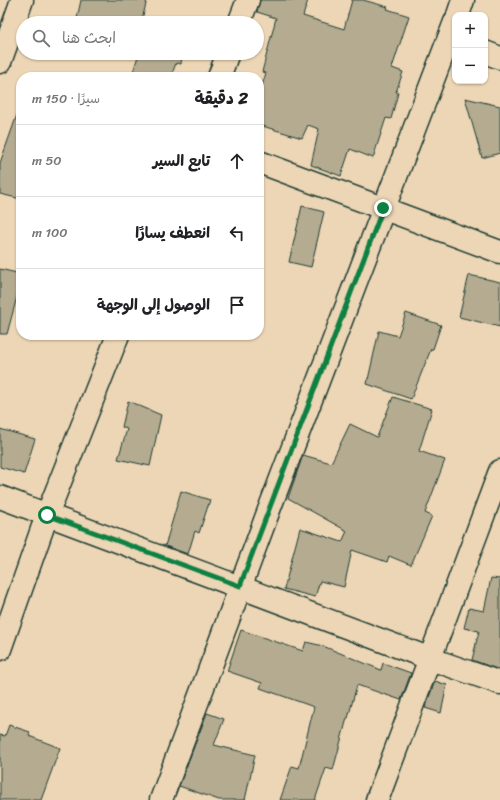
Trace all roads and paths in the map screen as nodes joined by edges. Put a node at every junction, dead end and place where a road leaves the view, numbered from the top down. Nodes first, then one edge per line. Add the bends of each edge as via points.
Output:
1 (22, 0) edge
2 (248, 0) edge
3 (463, 0) edge
4 (459, 12) edge
5 (16, 16) edge
6 (242, 16) edge
7 (16, 17) edge
8 (452, 36) edge
9 (488, 53) edge
10 (500, 58) edge
11 (225, 60) edge
12 (0, 62) edge
13 (221, 72) edge
14 (264, 164) edge
15 (383, 208) junction
16 (500, 252) edge
17 (116, 340) edge
18 (500, 471) edge
19 (0, 497) edge
20 (47, 515) junction
21 (240, 586) junction
22 (0, 649) edge
23 (431, 659) junction
24 (500, 683) edge
25 (161, 800) edge
26 (377, 800) edge

1 - 5 street
2 - 6 street
3 - 4 street
7 - 12 street
8 - 15 street
9 - 10 street
11 - 13 street
14 - 15 street
15 - 16 street
15 - 21 street
17 - 20 street
18 - 23 street
19 - 20 street
20 - 21 street
20 - 22 street
21 - 23 street
21 - 25 street
23 - 24 street
23 - 26 street

